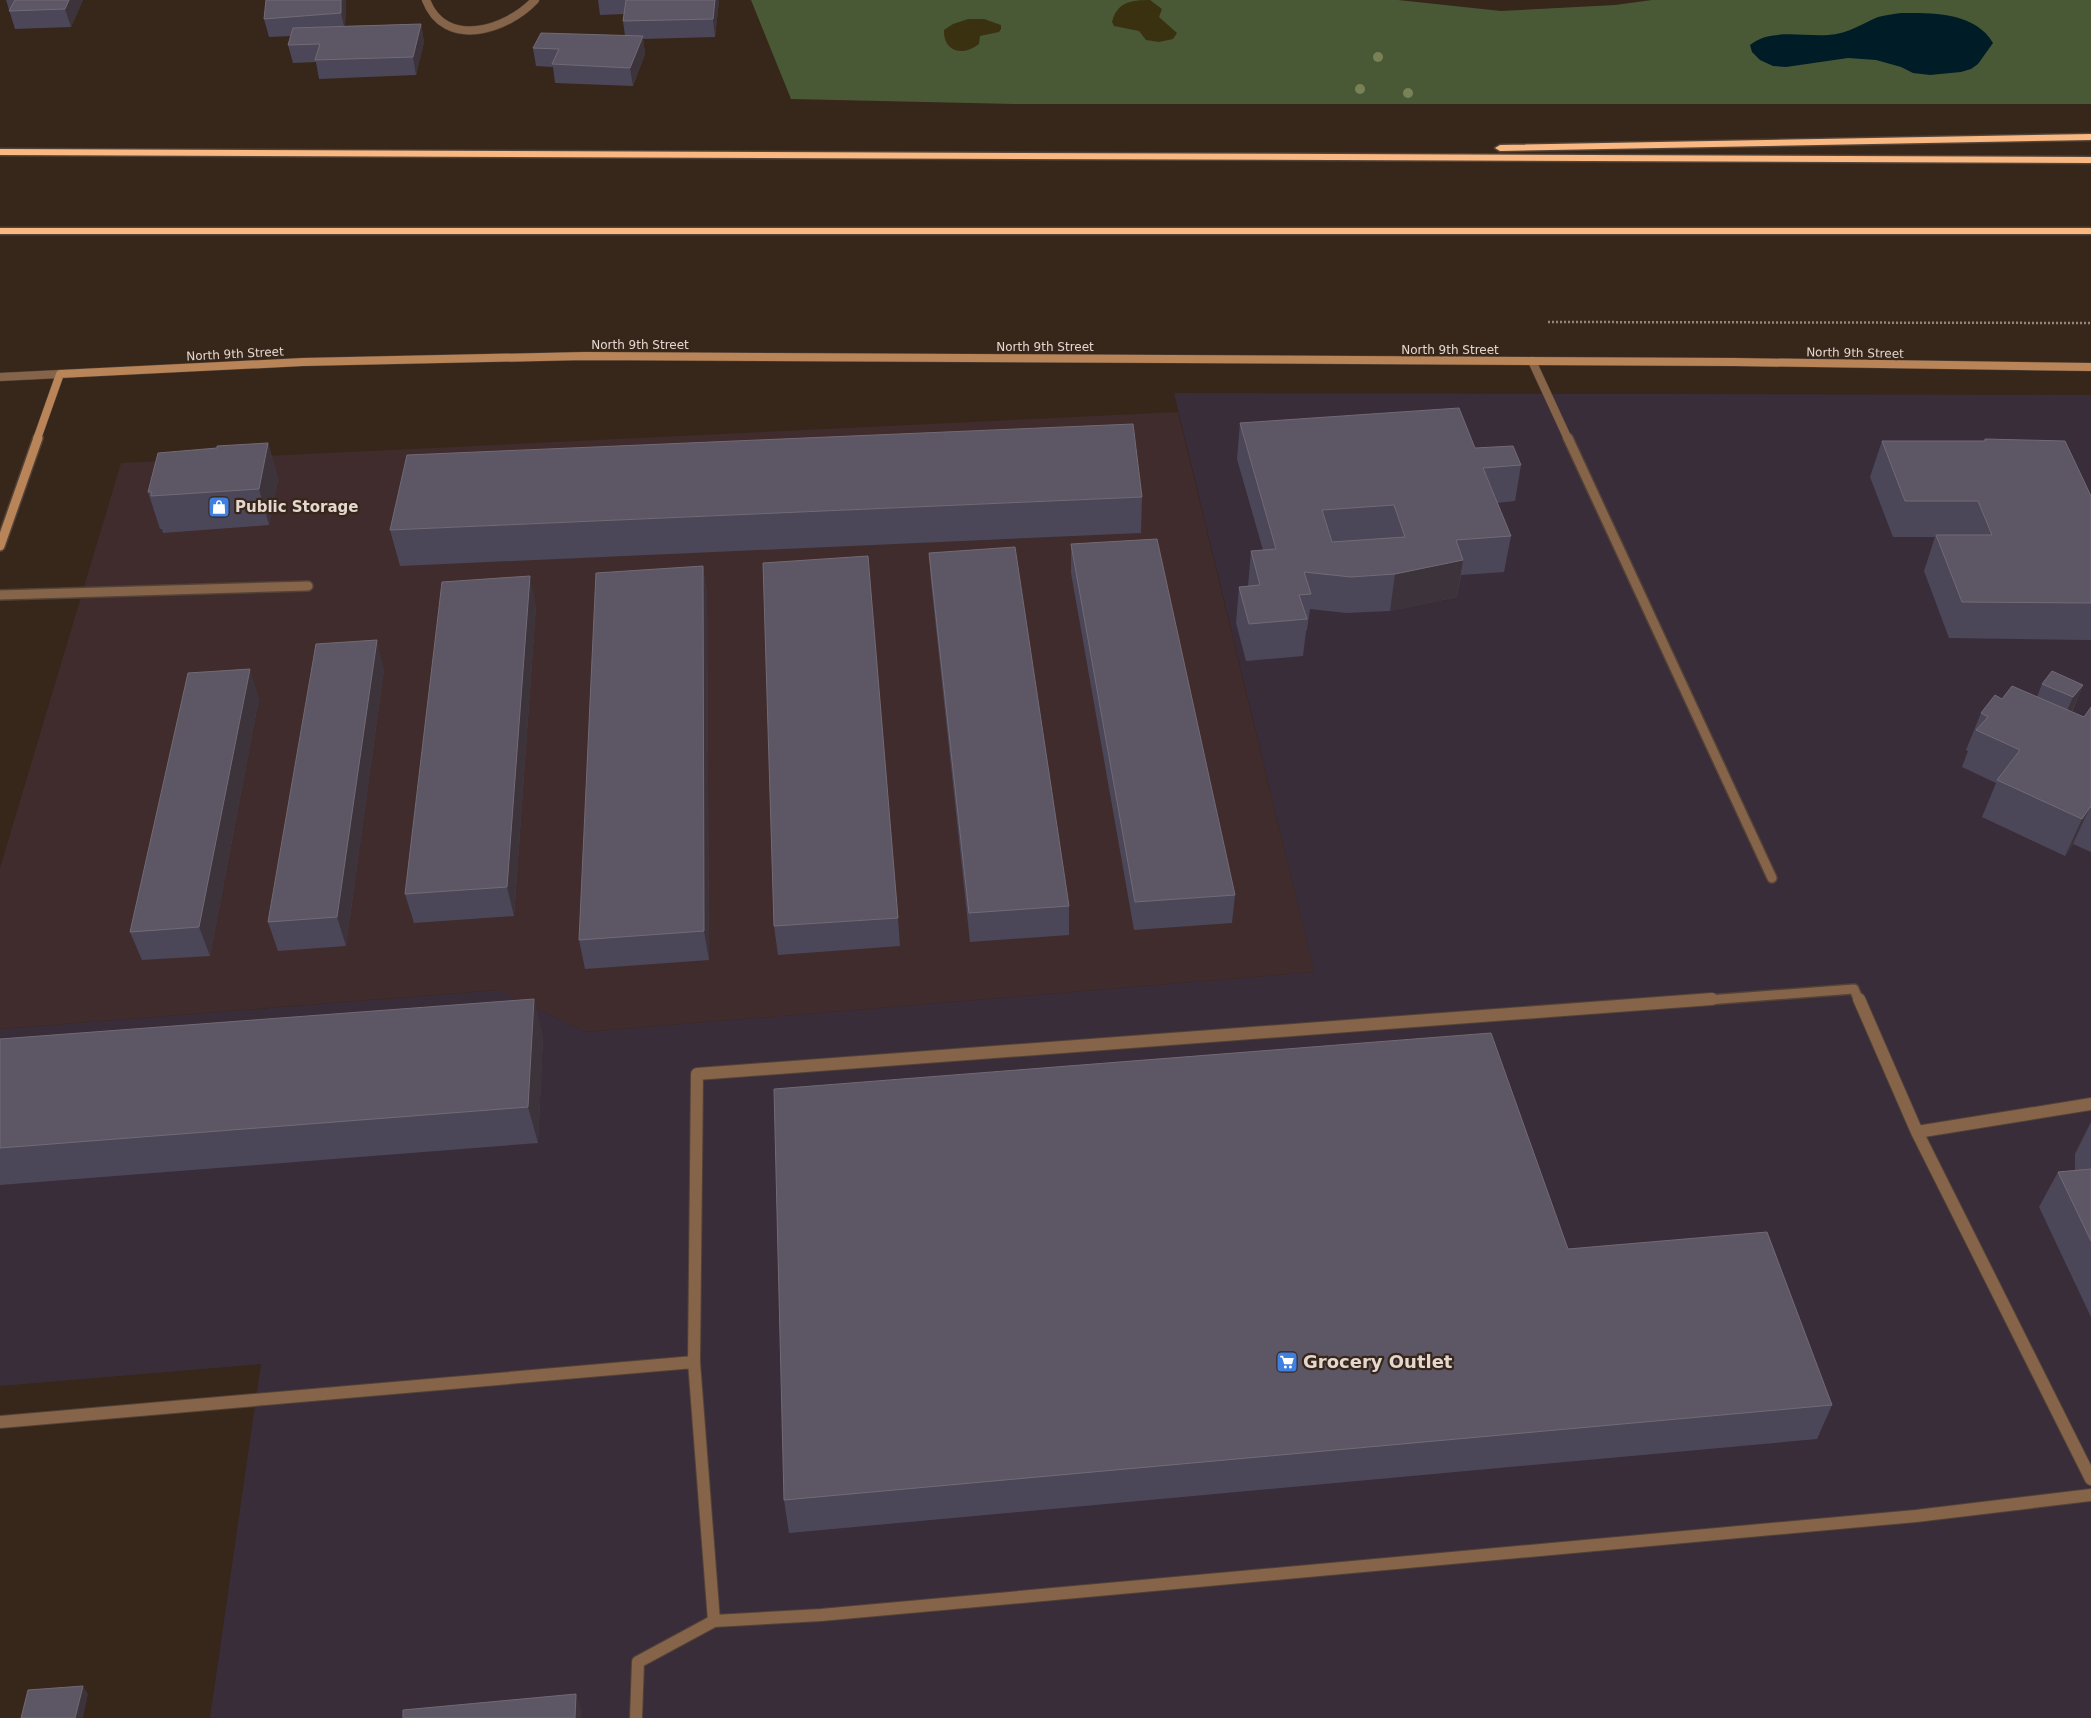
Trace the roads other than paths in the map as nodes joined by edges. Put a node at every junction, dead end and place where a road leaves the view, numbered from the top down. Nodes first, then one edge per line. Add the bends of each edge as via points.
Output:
1 (426, 0) edge
2 (535, 0) edge
3 (2091, 137) edge
4 (0, 152) edge
5 (1007, 156) junction
6 (2091, 160) edge
7 (0, 230) edge
8 (2091, 231) edge
9 (1532, 361) junction
10 (2091, 367) edge
11 (60, 374) junction
12 (0, 377) edge
13 (0, 546) edge
14 (308, 586) dead end
15 (0, 595) edge
16 (1772, 878) dead end
17 (2091, 1104) edge
18 (1918, 1132) junction
19 (694, 1362) junction
20 (0, 1422) edge
21 (2091, 1479) edge
22 (2091, 1495) edge
23 (714, 1621) junction
24 (636, 1718) edge

1 - 2 street via 430,13 438,20 449,26 480,30 509,21
3 - 5 highway
4 - 5 highway
5 - 6 highway
7 - 8 highway
9 - 10 street, North 9th Street
9 - 11 street, North 9th Street via 586,356 303,362
9 - 16 street
11 - 12 street, North 9th Street
11 - 13 street
14 - 15 street
17 - 18 street
18 - 19 street via 1854,988 697,1074
18 - 21 street
19 - 20 street
19 - 23 street
22 - 23 street via 1916,1516 821,1615
23 - 24 street via 638,1662

